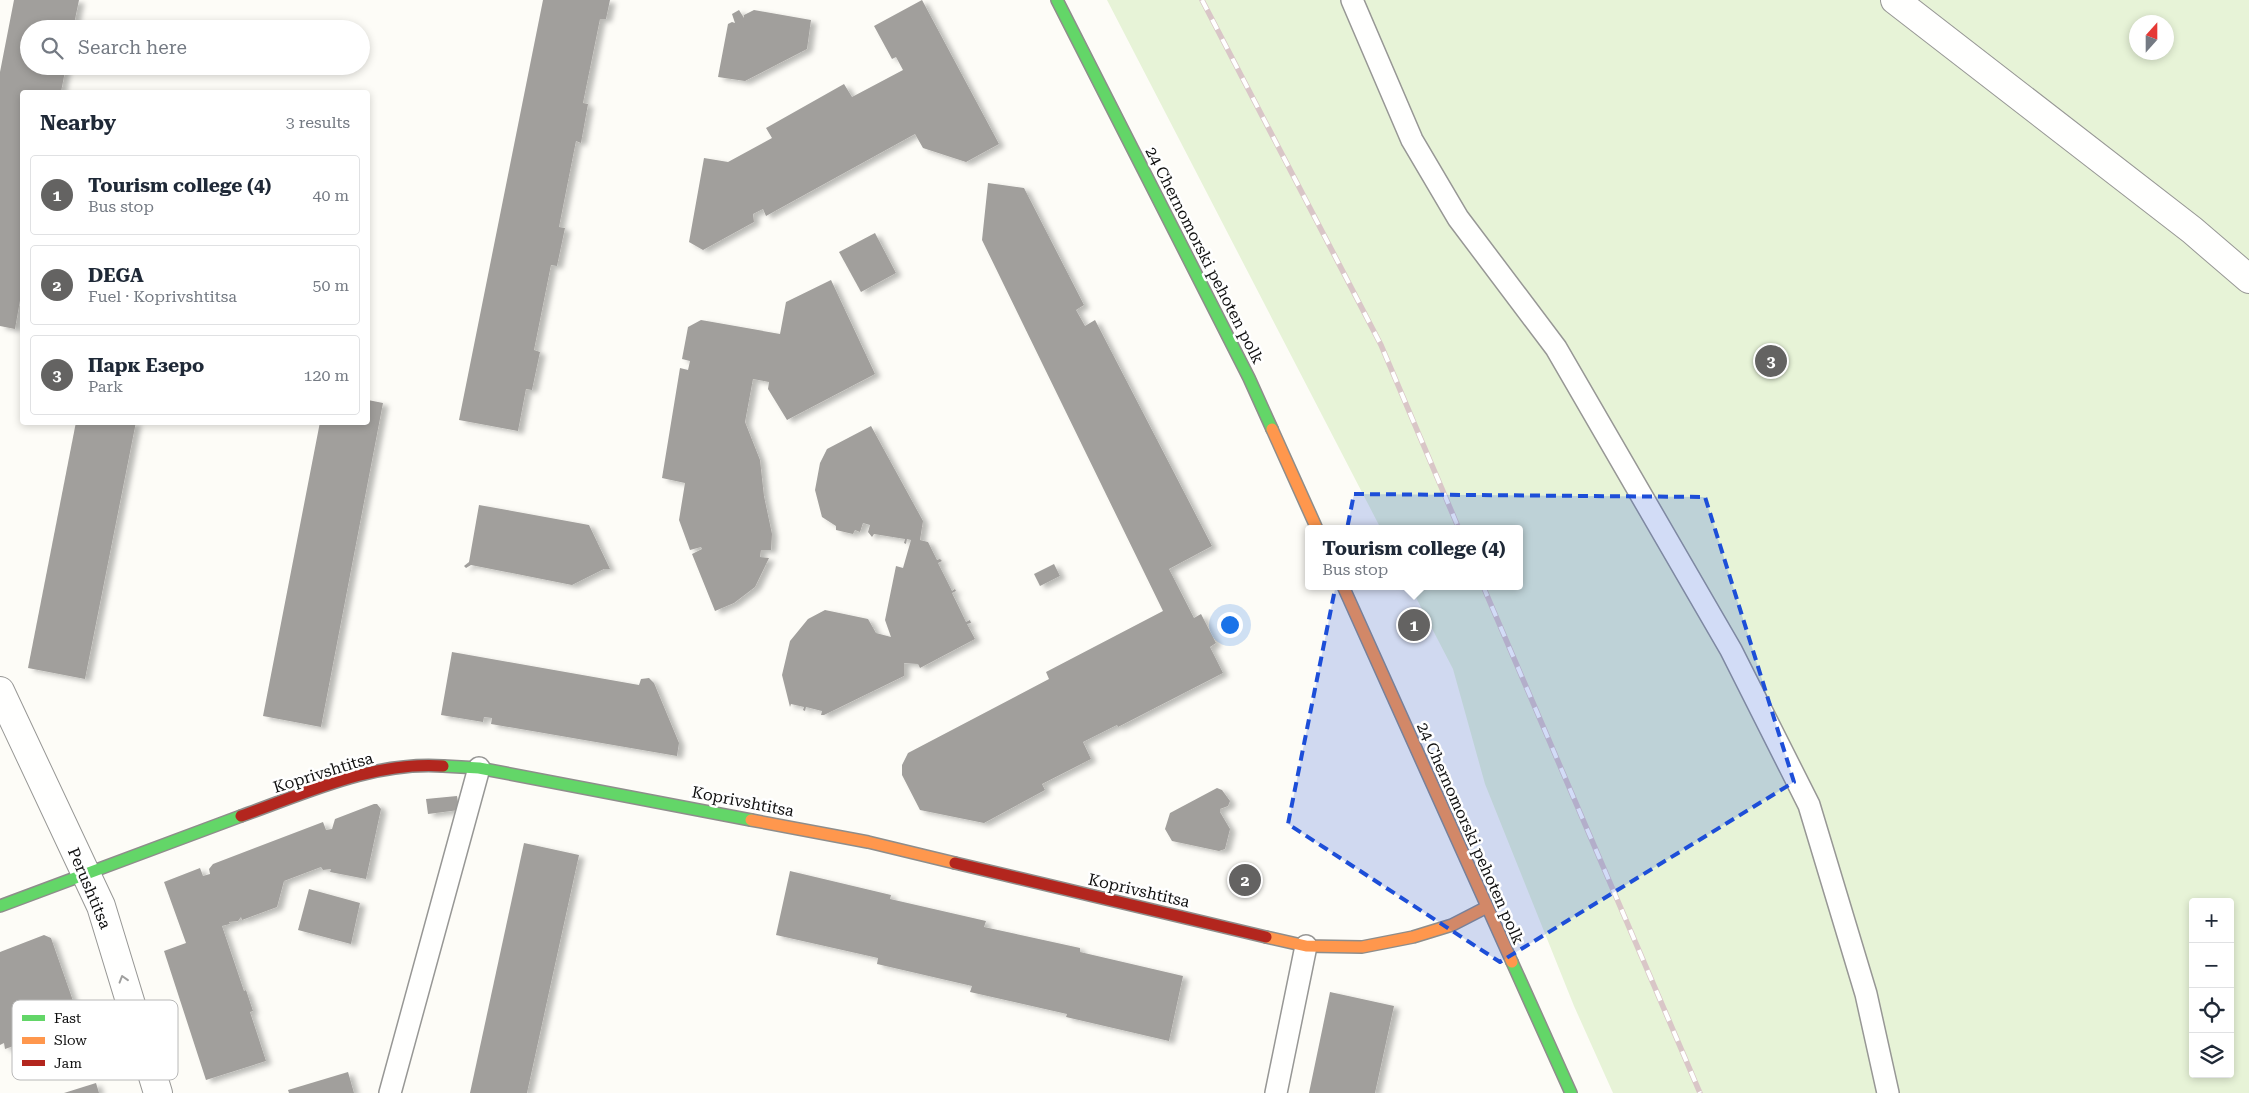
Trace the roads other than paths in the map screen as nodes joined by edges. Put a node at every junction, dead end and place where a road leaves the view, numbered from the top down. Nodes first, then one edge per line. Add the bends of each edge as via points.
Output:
1 (1056, 0) edge
2 (1352, 0) edge
3 (1895, 0) edge
4 (2249, 279) edge
5 (1315, 525) edge
6 (1345, 590) edge
7 (0, 691) edge
8 (479, 768) junction
9 (87, 874) junction
10 (0, 906) edge
11 (1487, 907) junction
12 (1306, 946) junction
13 (130, 1000) edge
14 (154, 1080) edge
15 (158, 1093) edge
16 (390, 1093) edge
17 (1276, 1093) edge
18 (1571, 1093) edge
19 (1888, 1093) edge

1 - 5 street, 24 Chernomorski pehoten polk via 1249,378
2 - 19 lane via 1412,140 1458,218 1556,348 1731,650 1809,805 1866,994
3 - 4 street via 2192,230
6 - 11 street, 24 Chernomorski pehoten polk
7 - 9 street, Perushtitsa
8 - 9 street, Koprivshtitsa via 420,764 364,773
8 - 12 street, Koprivshtitsa via 868,842
8 - 16 lane
9 - 10 street, Koprivshtitsa
13 -> 9 street, Perushtitsa via 101,906
11 - 12 street, Koprivshtitsa via 1452,926 1413,938 1362,947
11 - 18 street, 24 Chernomorski pehoten polk
12 - 17 lane
15 -> 14 street, Perushtitsa

